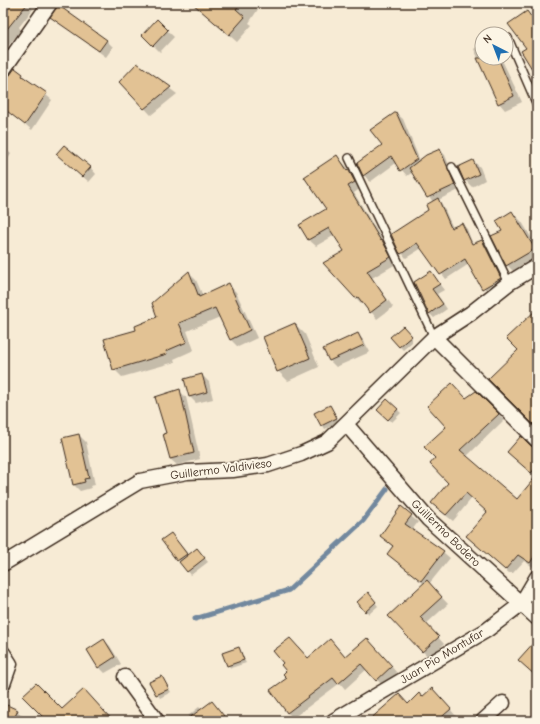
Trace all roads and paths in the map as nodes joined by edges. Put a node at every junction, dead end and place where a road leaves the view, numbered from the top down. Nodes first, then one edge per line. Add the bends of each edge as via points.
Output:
1 (50, 3) edge
2 (514, 52) edge
3 (3, 70) edge
4 (537, 105) edge
5 (349, 158) dead end
6 (452, 167) dead end
7 (537, 266) edge
8 (509, 282) junction
9 (434, 336) junction
10 (346, 424) junction
11 (537, 440) edge
12 (3, 564) edge
13 (537, 577) edge
14 (521, 604) junction
15 (537, 618) edge
16 (3, 654) edge
17 (125, 677) dead end
18 (3, 684) edge
19 (503, 704) dead end
20 (157, 721) edge
21 (333, 721) edge
22 (483, 721) edge

1 - 3 street
2 - 4 lane
5 - 9 lane
6 - 8 lane
7 - 8 street, Guillermo Valdivieso
8 - 9 street, Guillermo Valdivieso via 471,313
9 - 10 street, Guillermo Valdivieso
9 - 11 street
10 - 12 street, Guillermo Valdivieso via 327,442 268,465 187,472 140,481
10 - 14 street, Guillermo Bodero via 428,519
13 - 14 street, Juan Pio Montufar
14 - 15 street, Guillermo Bodero
14 - 21 street, Juan Pio Montufar via 487,630
16 - 18 street via 10,664
17 - 20 street
19 - 22 street

